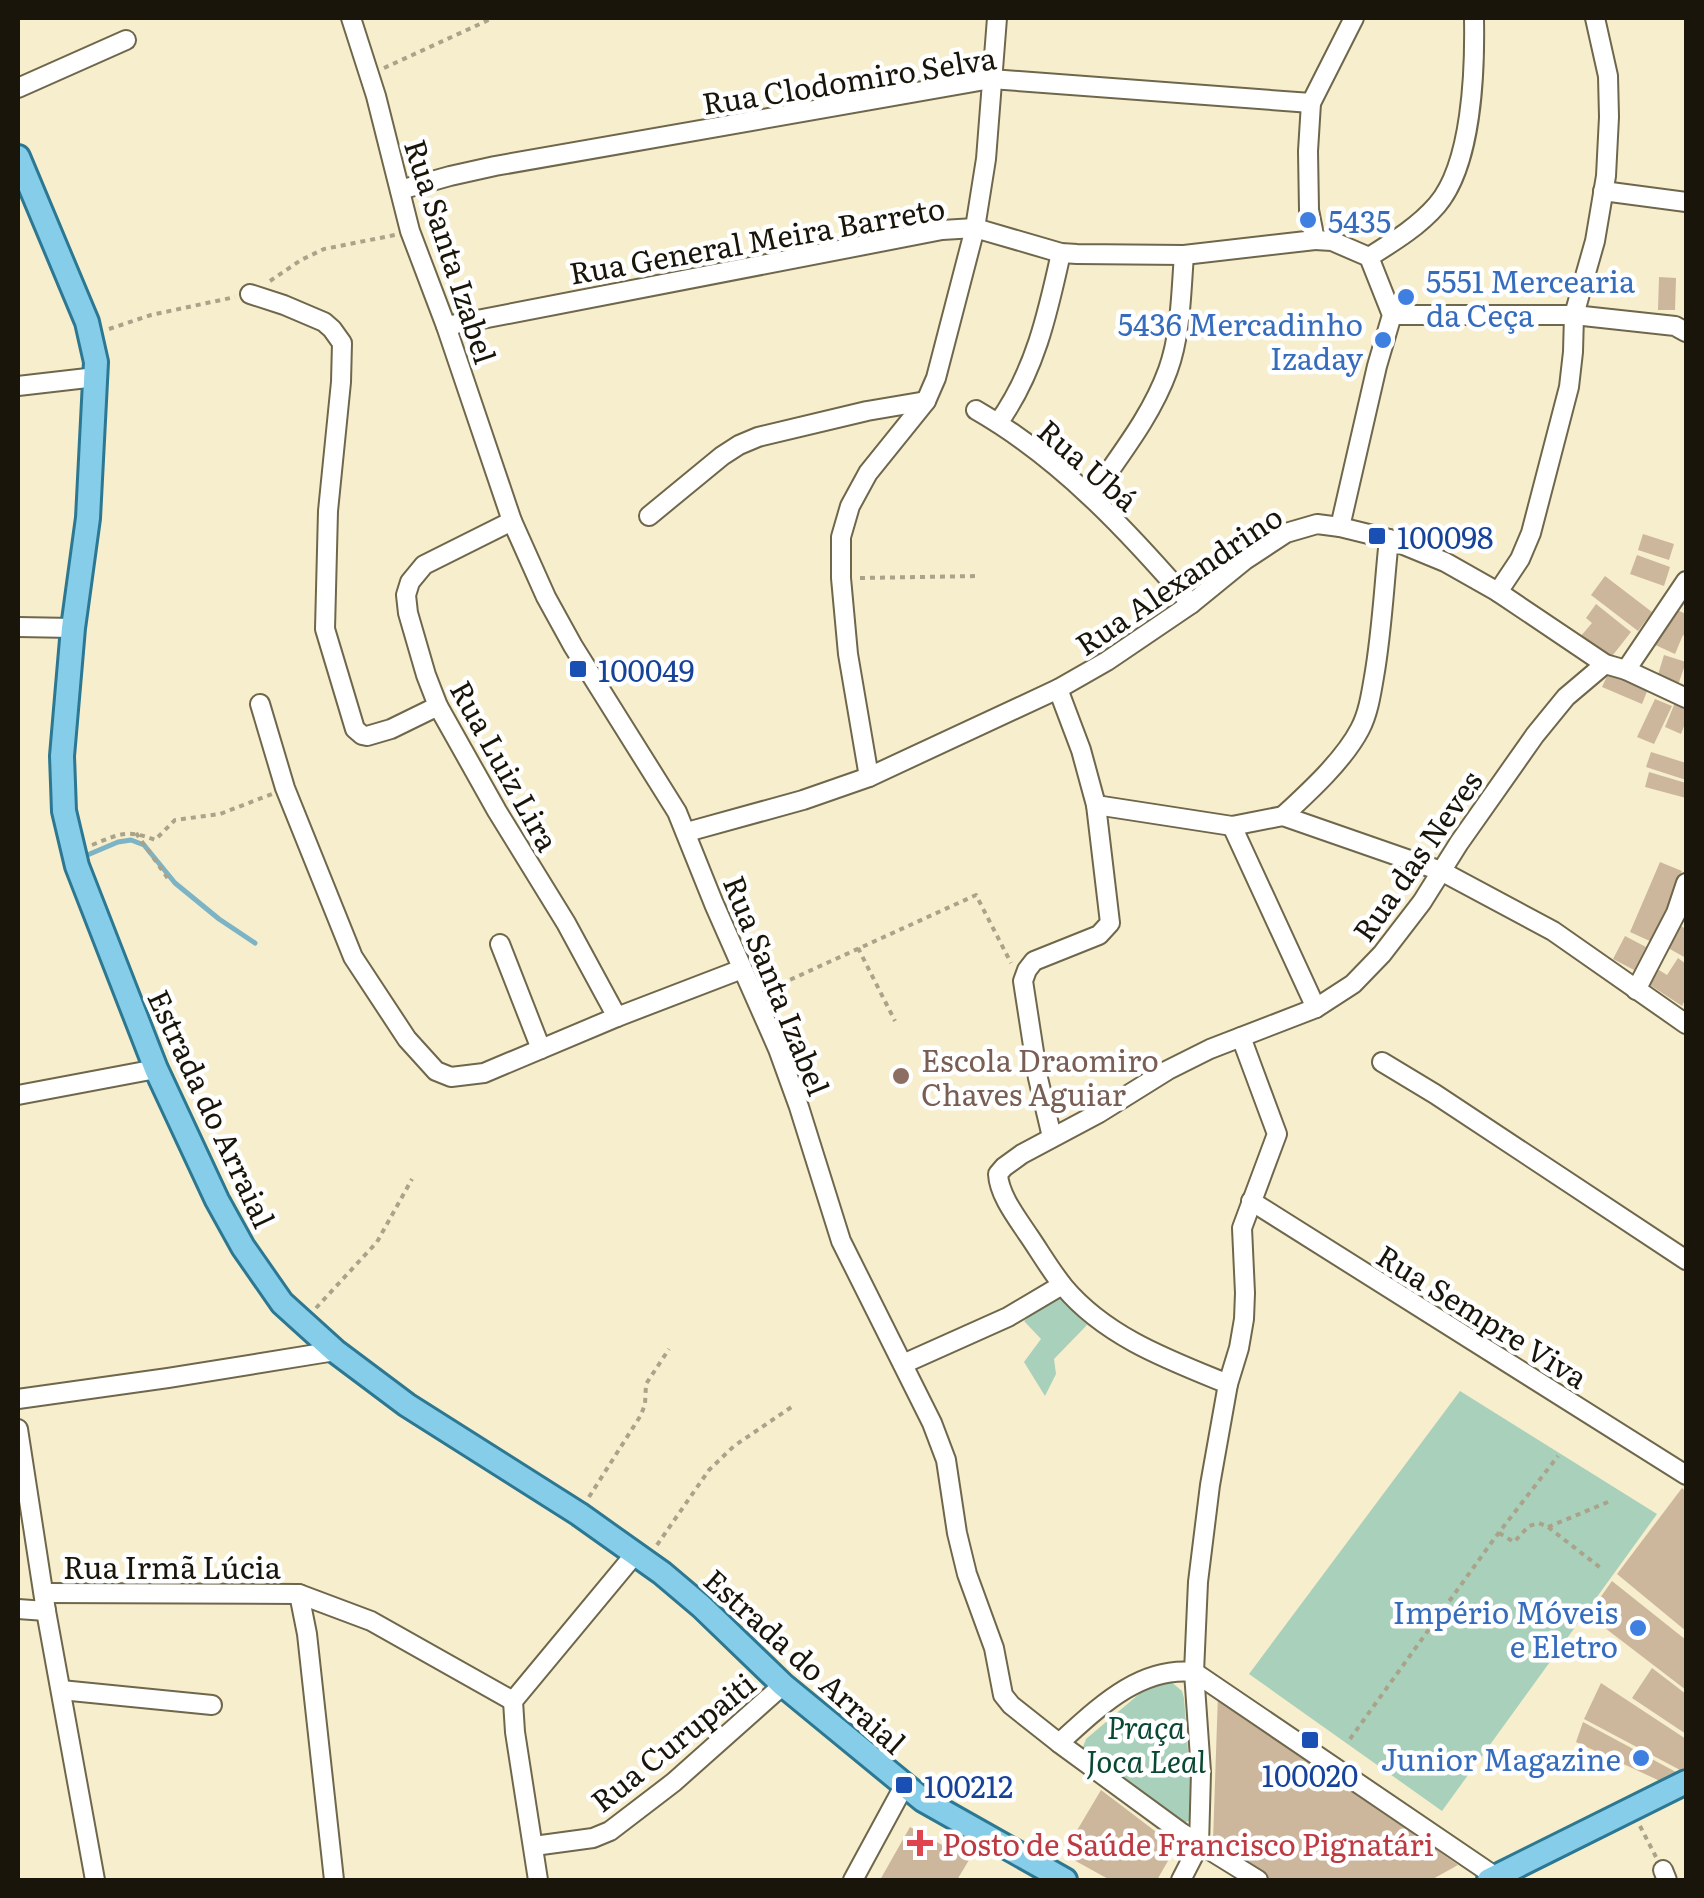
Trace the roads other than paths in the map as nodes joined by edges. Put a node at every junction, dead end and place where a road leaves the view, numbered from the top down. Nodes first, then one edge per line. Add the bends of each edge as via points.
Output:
1 (351, 18) edge
2 (998, 18) edge
3 (1354, 18) edge
4 (1474, 18) edge
5 (1595, 18) edge
6 (126, 40) dead end
7 (992, 79) junction
8 (18, 88) edge
9 (1311, 102) junction
10 (18, 157) edge
11 (400, 190) junction
12 (1603, 191) junction
13 (1686, 202) edge
14 (975, 228) junction
15 (1315, 240) junction
16 (1061, 252) junction
17 (1184, 255) junction
18 (1369, 257) junction
19 (250, 294) road end
20 (1574, 315) junction
21 (1392, 316) junction
22 (446, 326) junction
23 (1681, 329) edge
24 (96, 378) junction
25 (18, 386) edge
26 (926, 401) junction
27 (976, 410) dead end
28 (998, 423) junction
29 (1092, 496) junction
30 (649, 516) dead end
31 (512, 522) junction
32 (1340, 526) junction
33 (1388, 539) junction
34 (1686, 581) edge
35 (1498, 592) junction
36 (1191, 604) junction
37 (18, 627) edge
38 (73, 628) junction
39 (1605, 664) junction
40 (1626, 670) junction
41 (1058, 688) junction
42 (1686, 698) edge
43 (260, 704) dead end
44 (438, 706) junction
45 (869, 776) junction
46 (1096, 805) junction
47 (1283, 816) junction
48 (1232, 826) junction
49 (687, 832) junction
50 (1441, 871) junction
51 (1686, 883) edge
52 (500, 944) dead end
53 (742, 969) junction
54 (1636, 990) junction
55 (1316, 1008) junction
56 (617, 1017) junction
57 (1686, 1024) edge
58 (1242, 1036) junction
59 (541, 1049) junction
60 (1382, 1062) dead end
61 (156, 1069) junction
62 (18, 1095) edge
63 (1052, 1136) junction
64 (1251, 1201) junction
65 (1686, 1260) edge
66 (1062, 1285) junction
67 (335, 1351) junction
68 (902, 1364) junction
69 (1228, 1384) junction
70 (18, 1399) edge
71 (18, 1428) edge
72 (1686, 1475) edge
73 (640, 1558) junction
74 (299, 1594) junction
75 (46, 1602) junction
76 (18, 1608) edge
77 (1194, 1672) junction
78 (784, 1685) junction
79 (60, 1690) junction
80 (512, 1701) junction
81 (212, 1705) dead end
82 (1059, 1743) junction
83 (1686, 1782) edge
84 (904, 1786) junction
85 (1200, 1845) junction
86 (534, 1846) junction
87 (1493, 1879) edge
88 (95, 1880) edge
89 (334, 1880) edge
90 (538, 1880) edge
91 (852, 1880) edge
92 (1065, 1880) edge
93 (1181, 1880) edge
94 (1258, 1880) edge

1 - 11 street, Rua Santa Izabel
2 - 7 street
3 - 9 street
4 - 18 street via 1468,124 1458,168 1437,205
5 - 12 street via 1608,76
6 - 8 street
7 - 9 street, Rua Clodomiro Selva
7 - 11 street, Rua Clodomiro Selva via 495,166
7 - 14 street
9 - 15 street
10 - 24 main road, Estrada do Arraial via 87,322
11 - 22 street, Rua Santa Izabel
12 - 13 street
12 - 20 street
14 - 16 street, Rua General Meira Barreto
14 - 22 street, Rua General Meira Barreto
14 - 26 street
15 - 17 street, Rua General Meira Barreto
15 - 18 street
16 - 17 street, Rua General Meira Barreto
16 - 28 street via 1046,323
17 - 29 street via 1169,367 1147,416
18 - 21 street
19 - 44 street via 324,322 342,343 325,629 356,729 377,734
20 - 21 street
20 - 23 street
20 - 35 street via 1570,388 1531,534
21 - 32 street
22 - 31 street, Rua Santa Izabel
24 - 25 street
24 - 38 main road, Estrada do Arraial
26 - 30 street via 739,445
26 - 45 street via 868,473 841,537 848,654
27 - 28 street, Rua Ubá
28 - 29 street, Rua Ubá
29 - 36 street, Rua Ubá
31 - 44 street, Rua Luiz Lira via 424,565 410,582 408,613
31 - 49 street, Rua Santa Izabel via 555,614
32 - 33 street, Rua Alexandrino
32 - 36 street, Rua Alexandrino via 1286,533
33 - 35 street, Rua Alexandrino
33 - 47 street via 1378,654 1361,728
34 - 40 street
35 - 39 street, Rua Alexandrino
36 - 41 street, Rua Alexandrino
37 - 38 street
38 - 61 main road, Estrada do Arraial via 64,811
39 - 40 street, Rua Alexandrino
39 - 50 street, Rua das Neves via 1535,735
40 - 42 street, Rua Alexandrino
41 - 45 street, Rua Alexandrino
41 - 46 street
43 - 59 street via 285,788 354,957 407,1039 451,1078 484,1073
44 - 56 street, Rua Luiz Lira
45 - 49 street, Rua Alexandrino
46 - 48 street
46 - 63 street via 1110,923 1099,935 1034,961 1023,985
47 - 48 street
47 - 50 street
48 - 55 street
49 - 53 street, Rua Santa Izabel
50 - 54 street via 1554,931
50 - 55 street, Rua das Neves via 1382,954
51 - 54 street
52 - 59 street
53 - 56 street
53 - 68 street, Rua Santa Izabel via 800,1107 841,1241
54 - 57 street
55 - 58 street, Rua das Neves
56 - 59 street
58 - 63 street, Rua das Neves
58 - 64 street via 1277,1134
60 - 65 street
61 - 62 street
61 - 67 main road, Estrada do Arraial via 243,1248 282,1303
63 - 66 street, Rua das Neves via 998,1174 1021,1225
64 - 69 street via 1242,1228 1244,1318
64 - 72 street, Rua Sempre Viva
66 - 68 street
66 - 69 street via 1116,1332
67 - 70 street
67 - 73 main road, Estrada do Arraial
68 - 82 street, Rua Santa Izabel via 946,1460 962,1557 991,1636 1003,1695
69 - 77 street via 1198,1582
71 - 75 street
73 - 78 main road, Estrada do Arraial via 702,1606
73 - 80 street
74 - 75 street, Rua Irmã Lúcia
74 - 80 street, Rua Irmã Lúcia via 370,1620
74 - 89 street
75 - 76 street, Rua Irmã Lúcia
75 - 79 street
77 - 82 street via 1169,1672 1128,1686
77 - 85 street
77 - 87 street
78 - 84 main road, Estrada do Arraial
78 - 86 street, Rua Curupaiti via 610,1831
79 - 81 street
79 - 88 street
80 - 86 street
82 - 85 street, Rua Santa Izabel
83 - 87 main road
84 - 91 street
84 - 92 main road, Estrada do Arraial
85 - 93 street
85 - 94 street, Rua Santa Izabel
86 - 90 street

